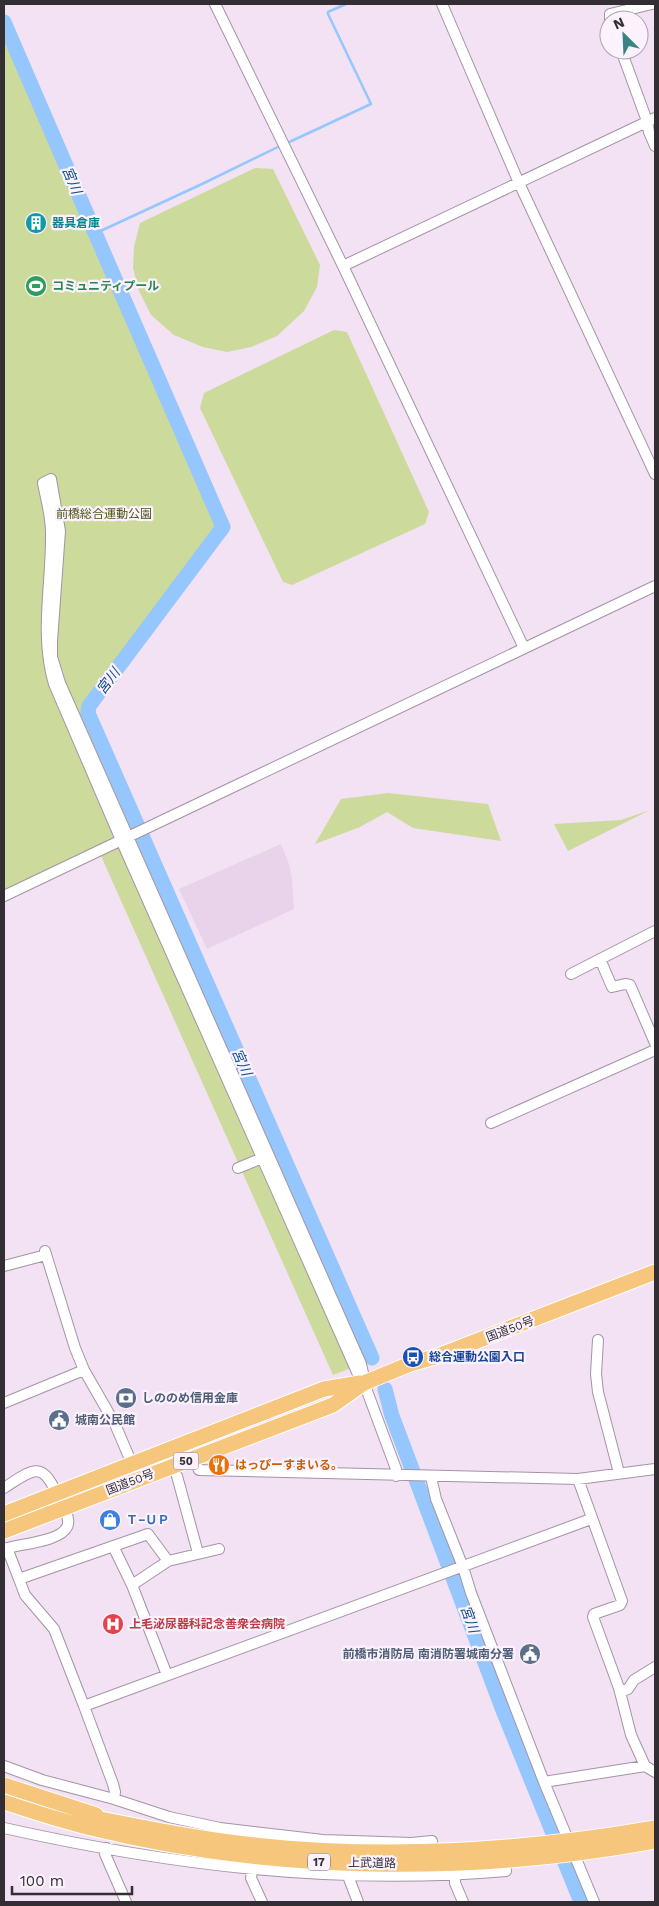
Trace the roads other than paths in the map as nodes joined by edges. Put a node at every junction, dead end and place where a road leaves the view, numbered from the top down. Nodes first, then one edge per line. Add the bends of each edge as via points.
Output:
1 (215, 4) edge
2 (442, 4) edge
3 (652, 4) edge
4 (627, 10) edge
5 (625, 60) edge
6 (651, 120) edge
7 (655, 146) edge
8 (519, 182) junction
9 (343, 266) junction
10 (655, 474) edge
11 (655, 586) edge
12 (524, 648) junction
13 (127, 837) junction
14 (4, 896) edge
15 (655, 931) edge
16 (600, 959) junction
17 (571, 974) dead end
18 (655, 1043) edge
19 (655, 1050) edge
20 (491, 1123) dead end
21 (265, 1157) junction
22 (238, 1168) dead end
23 (4, 1266) edge
24 (655, 1272) edge
25 (598, 1340) dead end
26 (84, 1370) junction
27 (364, 1383) junction
28 (4, 1403) edge
29 (193, 1458) junction
30 (132, 1464) junction
31 (655, 1469) edge
32 (619, 1473) junction
33 (177, 1476) dead end
34 (400, 1476) junction
35 (427, 1477) junction
36 (578, 1479) junction
37 (4, 1488) edge
38 (56, 1493) junction
39 (65, 1508) junction
40 (4, 1514) edge
41 (591, 1519) junction
42 (4, 1531) edge
43 (113, 1546) junction
44 (5, 1548) edge
45 (219, 1549) dead end
46 (198, 1553) junction
47 (168, 1561) junction
48 (460, 1568) junction
49 (19, 1579) junction
50 (132, 1585) junction
51 (655, 1667) edge
52 (167, 1675) junction
53 (620, 1692) junction
54 (84, 1706) junction
55 (4, 1766) edge
56 (645, 1766) junction
57 (655, 1772) edge
58 (544, 1782) junction
59 (4, 1785) edge
60 (4, 1794) edge
61 (114, 1799) junction
62 (4, 1802) edge
63 (4, 1810) edge
64 (121, 1823) junction
65 (87, 1827) junction
66 (4, 1828) edge
67 (655, 1828) edge
68 (432, 1841) dead end
69 (655, 1841) edge
70 (411, 1847) junction
71 (106, 1848) junction
72 (568, 1848) junction
73 (550, 1850) junction
74 (505, 1861) junction
75 (252, 1870) junction
76 (455, 1875) junction
77 (348, 1876) junction
78 (126, 1902) edge
79 (262, 1902) edge
80 (358, 1902) edge
81 (463, 1902) edge
82 (594, 1902) edge

1 - 9 street
2 - 8 street
3 - 4 street
5 - 6 street
6 - 7 street via 649,132
6 - 8 street
8 - 9 street
8 - 10 street
9 - 12 street
11 - 12 street
12 - 13 street
13 - 13 street via 57,693 49,668 46,640 51,531 43,483 51,480 60,531 52,657 64,695
13 - 14 street
13 - 21 street
15 - 16 street
16 - 17 street
16 - 18 street via 612,987 630,985
19 - 20 street
21 - 22 street
21 - 27 street via 361,1364
23 - 26 street via 46,1253
24 - 27 highway, 国道50号 / 50
25 - 32 street via 598,1392
26 - 28 street
26 - 30 street
27 - 29 highway, 国道50号 / 50 via 333,1405
27 - 30 highway, 国道50号 / 50 via 324,1389
27 - 34 street
29 - 34 street via 199,1470
29 - 39 highway, 国道50号 / 50
30 - 38 highway, 国道50号 / 50
31 - 32 street
32 - 36 street
33 - 46 street
34 - 35 street
35 - 36 street
35 - 48 street
36 - 41 street
37 - 38 street via 22,1476 38,1471 50,1479
38 - 40 highway, 国道50号 / 50
39 - 42 highway, 国道50号 / 50
39 - 44 street via 68,1520 60,1535
41 - 48 street
41 - 53 street via 622,1601 620,1605 593,1617
43 - 47 street via 148,1534
43 - 49 street
43 - 50 street
44 - 49 street
45 - 46 street
46 - 47 street
47 - 50 street
48 - 52 street
48 - 58 street
49 - 54 street via 25,1595 54,1630
50 - 52 street
51 - 53 street
52 - 54 street
53 - 56 street via 628,1727
54 - 61 street via 113,1784
55 - 61 street
56 - 57 street
56 - 58 street
58 - 72 street
59 - 64 highway, 17
60 - 64 highway, 上武道路 / 17 via 73,1814
61 - 70 street via 169,1817 235,1830
62 - 65 highway, 上武道路 / 17
63 - 65 highway, 17
64 - 70 highway, 上武道路 / 17 via 237,1843 330,1851
65 - 74 highway, 上武道路 / 17 via 204,1850 303,1861
66 - 71 street
67 - 72 highway, 上武道路 / 17
68 - 70 street
69 - 72 highway, 上武道路 / 17
70 - 73 highway, 上武道路 / 17
71 - 75 street
71 - 78 street via 105,1854
72 - 73 highway, 上武道路 / 17
72 - 82 street
73 - 74 highway, 上武道路 / 17
74 - 76 street via 506,1871
75 - 77 street
75 - 79 street
76 - 77 street
76 - 81 street
77 - 80 street

